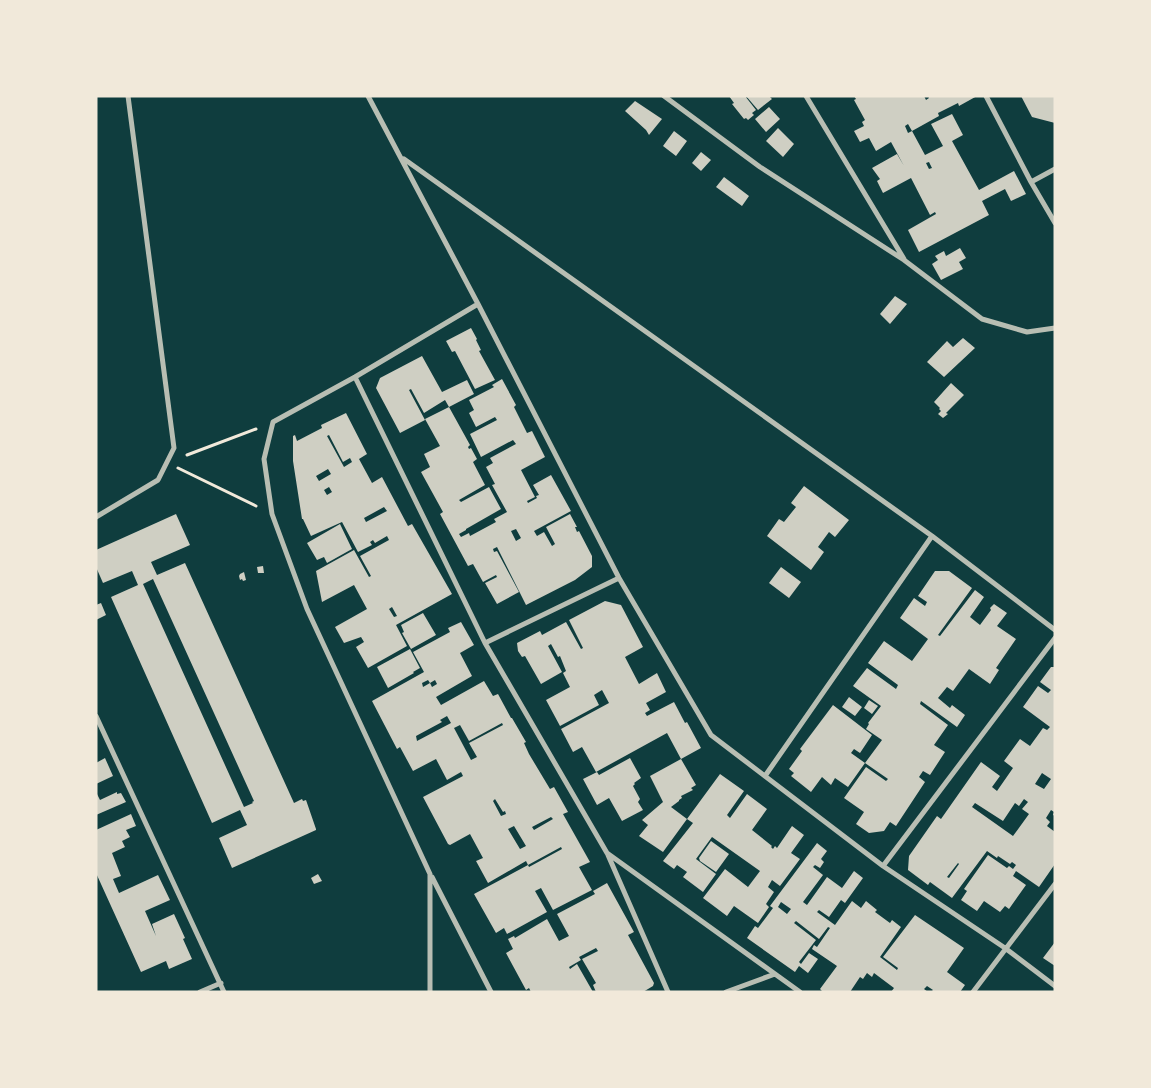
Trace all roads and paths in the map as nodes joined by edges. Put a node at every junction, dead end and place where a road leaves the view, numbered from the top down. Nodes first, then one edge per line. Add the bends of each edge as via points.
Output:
1 (128, 96) edge
2 (368, 96) edge
3 (664, 96) edge
4 (806, 96) edge
5 (986, 96) edge
6 (402, 158) junction
7 (1055, 169) edge
8 (1031, 182) junction
9 (1055, 223) edge
10 (904, 260) junction
11 (478, 304) junction
12 (1055, 328) edge
13 (355, 378) junction
14 (273, 422) junction
15 (167, 463) junction
16 (272, 514) junction
17 (96, 517) edge
18 (932, 536) junction
19 (619, 578) junction
20 (1055, 630) edge
21 (1055, 638) edge
22 (485, 643) junction
23 (96, 716) edge
24 (765, 776) junction
25 (607, 853) junction
26 (883, 866) junction
27 (430, 874) junction
28 (1055, 884) edge
29 (1005, 948) junction
30 (775, 974) junction
31 (221, 983) junction
32 (1055, 986) edge
33 (200, 992) edge
34 (224, 992) edge
35 (430, 992) edge
36 (491, 992) edge
37 (668, 992) edge
38 (726, 992) edge
39 (800, 992) edge
40 (973, 992) edge

1 - 15 street via 174,448
2 - 6 street
3 - 10 street via 760,167
4 - 10 street
5 - 8 street
6 - 11 street
6 - 18 street
7 - 8 street
8 - 9 street
10 - 12 street via 982,319 1027,332
11 - 13 street
11 - 19 street
13 - 14 street
13 - 22 street
14 - 15 path
14 - 16 street via 264,459
15 - 16 path
15 - 17 street via 158,480
16 - 27 street via 307,610
18 - 20 street
18 - 24 street
19 - 22 street
19 - 24 street via 711,734
21 - 26 street
22 - 25 street
23 - 31 street
24 - 26 street
25 - 30 street
25 - 37 street
26 - 29 street
27 - 35 street
27 - 36 street
28 - 29 street
29 - 32 street
29 - 40 street
30 - 38 street
30 - 39 street
31 - 33 street
31 - 34 street

